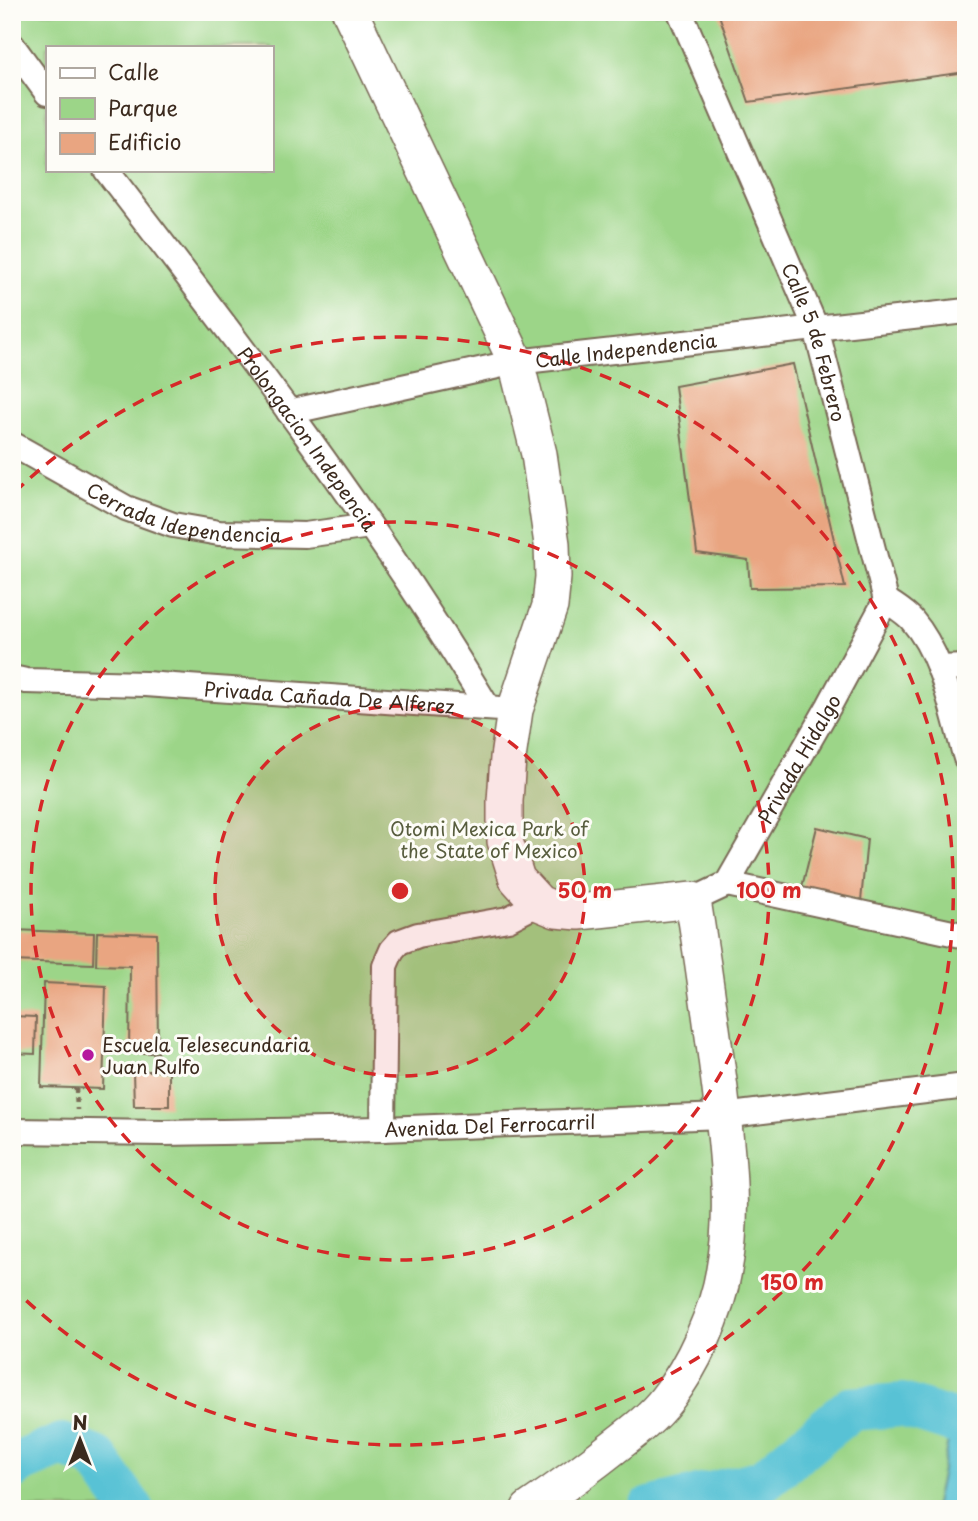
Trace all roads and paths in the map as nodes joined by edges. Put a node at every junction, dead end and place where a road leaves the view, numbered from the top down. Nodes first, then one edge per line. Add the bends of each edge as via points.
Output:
1 (350, 12) edge
2 (680, 12) edge
3 (12, 45) edge
4 (46, 92) edge
5 (109, 174) edge
6 (966, 311) edge
7 (816, 328) junction
8 (516, 362) junction
9 (289, 412) junction
10 (12, 444) edge
11 (370, 526) junction
12 (886, 600) junction
13 (966, 667) edge
14 (939, 668) junction
15 (12, 678) edge
16 (502, 709) junction
17 (966, 758) edge
18 (727, 884) junction
19 (693, 900) junction
20 (539, 903) junction
21 (966, 936) edge
22 (966, 1086) edge
23 (723, 1116) junction
24 (383, 1129) junction
25 (12, 1131) edge
26 (529, 1509) edge

1 - 8 main road
2 - 7 street, Calle 5 de Febrero
3 - 4 street
5 - 9 street, Prolongacion Indepencia
6 - 7 street, Calle Independencia
7 - 8 street, Calle Independencia
7 - 12 street, Calle 5 de Febrero
8 - 9 street, Calle Independencia
8 - 16 main road via 539,454 553,577 550,606
9 - 11 street, Prolongacion Indepencia
10 - 11 street, Cerrada Idependencia via 126,508 173,525 219,533 305,535
11 - 16 street, Prolongacion Indepencia
12 - 14 street via 911,619
12 - 18 street, Privada Hidalgo
13 - 14 street
14 - 17 street
15 - 16 street, Privada Cañada De Alferez
16 - 20 main road via 505,841 517,879
18 - 19 street
18 - 21 street
19 - 20 main road via 579,912
19 - 23 main road
20 - 24 street via 508,919 418,935 392,950 385,965
22 - 23 street, Avenida Del Ferrocarril
23 - 24 street, Avenida Del Ferrocarril
23 - 26 main road via 730,1195 724,1269 712,1315 683,1374 645,1422
24 - 25 street, Avenida Del Ferrocarril

